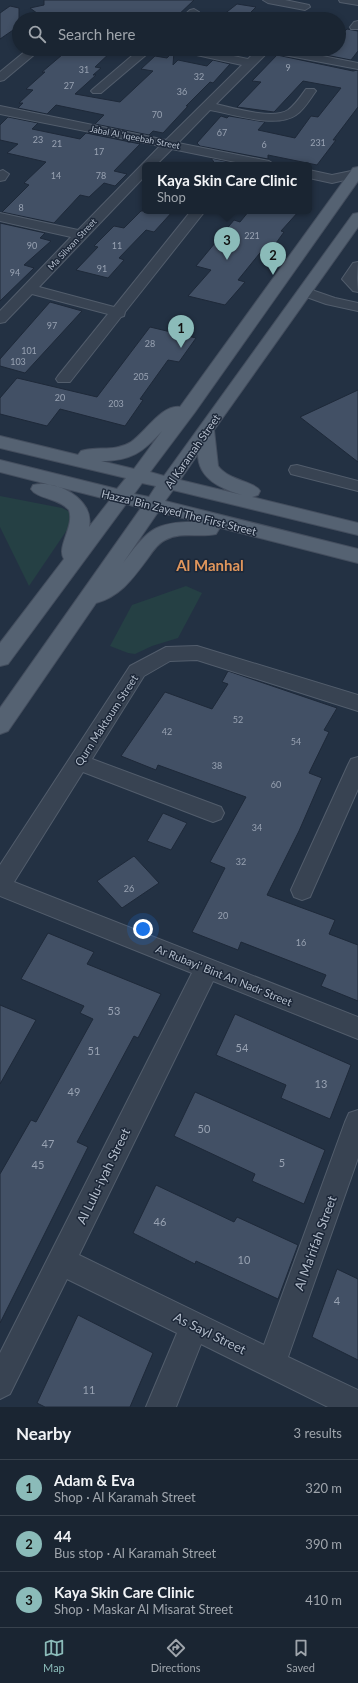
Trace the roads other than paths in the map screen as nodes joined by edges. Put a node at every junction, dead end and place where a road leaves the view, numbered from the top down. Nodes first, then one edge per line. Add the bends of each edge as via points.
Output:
1 (268, 0) edge
2 (344, 0) edge
3 (358, 2) edge
4 (309, 3) edge
5 (300, 12) edge
6 (27, 56) edge
7 (139, 56) edge
8 (216, 56) edge
9 (257, 56) edge
10 (306, 56) edge
11 (250, 63) junction
12 (358, 66) edge
13 (0, 78) edge
14 (97, 91) dead end
15 (310, 91) dead end
16 (209, 106) junction
17 (0, 110) edge
18 (170, 144) junction
19 (152, 162) edge
20 (255, 162) edge
21 (142, 172) edge
22 (357, 172) edge
23 (312, 175) edge
24 (332, 178) junction
25 (345, 188) junction
26 (196, 214) edge
27 (0, 217) edge
28 (358, 217) edge
29 (80, 235) junction
30 (358, 266) edge
31 (358, 288) edge
32 (30, 289) junction
33 (306, 292) junction
34 (358, 306) edge
35 (119, 313) junction
36 (0, 319) edge
37 (64, 379) dead end
38 (189, 408) junction
39 (205, 430) junction
40 (0, 442) edge
41 (60, 456) junction
42 (0, 466) edge
43 (0, 469) edge
44 (297, 470) dead end
45 (138, 475) junction
46 (169, 483) junction
47 (358, 486) edge
48 (121, 497) junction
49 (154, 505) junction
50 (298, 514) junction
51 (238, 527) junction
52 (358, 529) edge
53 (358, 556) edge
54 (72, 561) junction
55 (89, 599) junction
56 (0, 658) edge
57 (358, 703) edge
58 (0, 726) edge
59 (78, 762) junction
60 (358, 765) edge
61 (213, 813) dead end
62 (0, 885) edge
63 (302, 890) dead end
64 (207, 968) junction
65 (358, 1028) edge
66 (358, 1122) edge
67 (61, 1261) junction
68 (194, 1326) junction
69 (271, 1364) junction
70 (0, 1384) edge
71 (358, 1406) edge
72 (161, 1407) edge

1 - 4 street
2 - 3 street
4 - 5 street
6 - 13 street
7 - 14 street
8 - 11 street
9 - 11 street
10 - 12 street
11 - 16 street
15 - 16 street via 292,114 283,117 272,118
16 - 18 street
17 - 18 street, Jabal Al 'Iqeebah Street
18 - 19 street
18 - 20 street, Jabal Al 'Iqeebah Street
21 - 29 street, Ma Silwan Street
22 - 24 street
22 - 25 main road
23 - 24 street
24 - 25 street
25 - 38 main road
26 - 35 street
27 - 29 street
28 - 33 main road, Al Karamah Street
29 - 32 street, Ma Silwan Street
30 - 31 street via 349,279
32 - 35 street
32 - 36 street, Ma Silwan Street
33 - 34 street via 331,301
33 - 39 main road, Al Karamah Street
35 - 37 street
38 - 41 main road via 161,423 139,445 128,451 111,455
38 - 45 main road
39 - 46 main road, Al Karamah Street
39 - 50 main road via 208,442 207,459 215,474 232,485 280,500
40 - 41 main road
41 - 45 main road
42 - 48 main road, Hazza' Bin Zayed The First Street
43 - 54 main road via 28,485 65,497 75,506 80,522 72,544
44 - 47 street
45 - 46 main road
45 - 48 main road
46 - 49 main road, Al Karamah Street
46 - 50 main road
48 - 49 main road, Hazza' Bin Zayed The First Street
48 - 54 main road
49 - 51 main road, Hazza' Bin Zayed The First Street
49 - 55 main road, Al Karamah Street
50 - 52 main road
51 - 53 main road, Hazza' Bin Zayed The First Street
51 - 55 main road via 184,527 162,533 151,541 121,580
54 - 56 main road
55 - 58 main road, Al Karamah Street
57 - 59 street, Qurn Maktoum Street via 197,653 166,654 137,671
59 - 61 street
59 - 62 street, Qurn Maktoum Street
60 - 63 street
62 - 64 street, Ar Rubayi' Bint An Nadr Street
64 - 65 street, Ar Rubayi' Bint An Nadr Street
64 - 67 street, Al Lulu-iyah Street
66 - 69 street, Al Ma'rifah Street
67 - 68 street, As Sayl Street
67 - 70 street, Al Lulu-iyah Street
68 - 69 street, As Sayl Street
68 - 72 street
69 - 71 street, As Sayl Street

